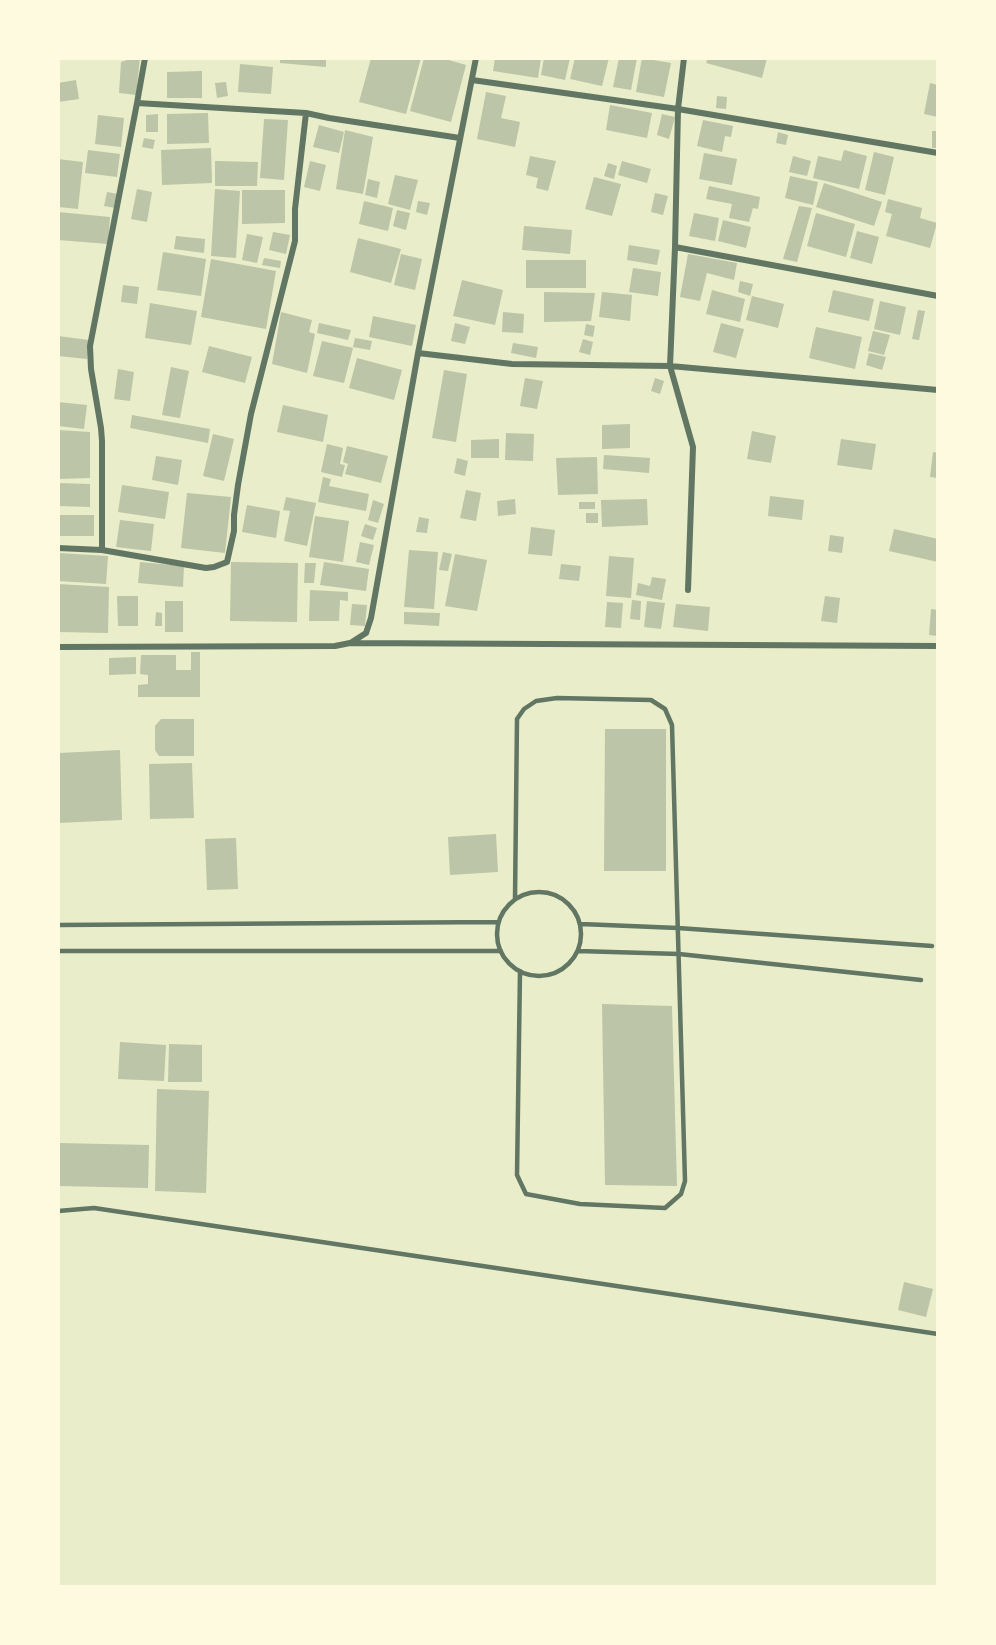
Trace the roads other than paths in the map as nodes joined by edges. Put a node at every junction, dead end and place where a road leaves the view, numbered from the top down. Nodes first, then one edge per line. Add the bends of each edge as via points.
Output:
1 (145, 58) edge
2 (476, 58) edge
3 (684, 58) edge
4 (472, 80) junction
5 (137, 103) junction
6 (678, 109) junction
7 (306, 113) junction
8 (460, 138) junction
9 (938, 153) edge
10 (675, 247) junction
11 (938, 296) edge
12 (418, 353) junction
13 (669, 366) junction
14 (938, 390) edge
15 (58, 549) edge
16 (102, 550) junction
17 (688, 590) dead end
18 (350, 643) junction
19 (58, 646) edge
20 (938, 646) edge
21 (515, 899) junction
22 (498, 922) junction
23 (581, 924) junction
24 (58, 925) edge
25 (678, 928) junction
26 (932, 946) dead end
27 (58, 951) edge
28 (501, 951) junction
29 (578, 951) junction
30 (678, 954) junction
31 (520, 971) junction
32 (921, 980) dead end
33 (58, 1211) edge
34 (938, 1334) edge

1 - 5 street
2 - 4 street
3 - 6 street
4 - 6 street
4 - 8 street
5 - 7 street
5 - 16 street via 90,346 102,441
6 - 9 street
6 - 10 street
7 - 8 street
7 - 16 street via 295,241 251,414 227,562 206,568
8 - 12 street
10 - 11 street
10 - 13 street
12 - 13 street via 512,364
12 - 18 street via 371,618 366,633
13 - 14 street
13 - 17 street via 693,447
15 - 16 street
18 - 19 street
18 - 20 street
21 - 22 lane
21 - 23 lane via 528,893 554,894 571,906
21 - 25 lane via 517,719 536,700 651,700 665,709 672,725
22 - 24 lane
22 - 28 lane
23 - 25 lane
23 - 29 lane
25 - 26 lane
25 - 30 lane
27 - 28 lane
28 - 31 lane
29 - 30 lane
29 - 31 lane via 571,962 547,975
30 - 31 lane via 685,1181 681,1194 664,1208 580,1204 526,1194 517,1175
30 - 32 lane
33 - 34 lane via 94,1208

